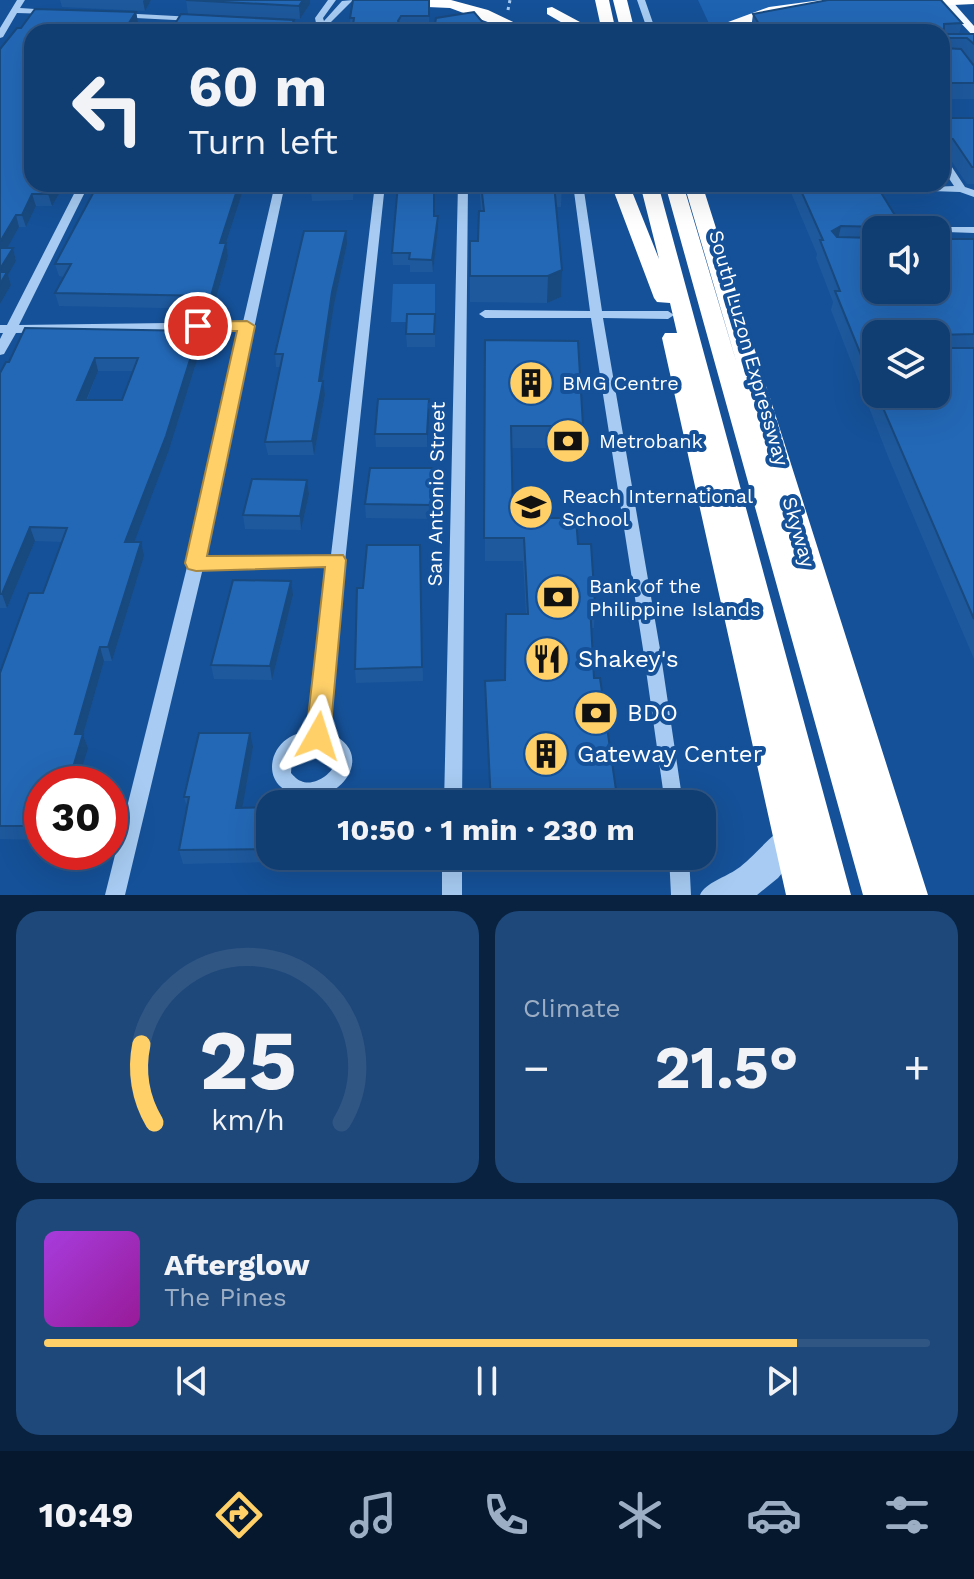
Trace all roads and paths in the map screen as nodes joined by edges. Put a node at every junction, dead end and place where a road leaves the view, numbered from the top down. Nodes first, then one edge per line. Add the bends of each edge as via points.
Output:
1 (21, 0) edge
2 (33, 0) edge
3 (332, 0) edge
4 (349, 0) edge
5 (359, 0) edge
6 (591, 0) edge
7 (602, 0) edge
8 (622, 0) edge
9 (641, 0) edge
10 (854, 0) edge
11 (974, 0) edge
12 (956, 1) edge
13 (870, 4) edge
14 (896, 4) edge
15 (24, 10) junction
16 (55, 12) edge
17 (12, 14) junction
18 (102, 14) edge
19 (974, 16) edge
20 (212, 20) edge
21 (320, 24) edge
22 (326, 24) edge
23 (501, 24) edge
24 (558, 24) edge
25 (582, 24) edge
26 (596, 24) edge
27 (599, 24) edge
28 (628, 24) edge
29 (649, 24) edge
30 (732, 24) edge
31 (974, 33) edge
32 (0, 35) edge
33 (950, 172) edge
34 (950, 189) edge
35 (961, 189) junction
36 (80, 192) edge
37 (278, 192) edge
38 (379, 192) edge
39 (463, 192) edge
40 (579, 192) edge
41 (623, 192) edge
42 (637, 192) edge
43 (651, 192) edge
44 (675, 192) edge
45 (695, 192) edge
46 (974, 194) edge
47 (883, 207) edge
48 (974, 230) edge
49 (666, 306) junction
50 (594, 313) junction
51 (485, 314) dead end
52 (247, 326) junction
53 (6, 329) edge
54 (0, 351) edge
55 (336, 560) junction
56 (196, 563) junction
57 (318, 736) dead end
58 (453, 790) edge
59 (672, 790) edge
60 (789, 842) junction
61 (452, 870) edge
62 (680, 870) edge
63 (115, 895) edge
64 (452, 895) edge
65 (681, 895) edge
66 (710, 895) edge
67 (741, 895) edge
68 (803, 895) edge
69 (834, 895) edge
70 (878, 895) edge
71 (911, 895) edge

1 - 17 street
2 - 15 street
3 - 21 street
4 - 22 street
5 - 23 highway via 451,4
6 - 26 highway
7 - 27 highway
8 - 28 highway
9 - 29 street
10 - 13 highway
10 - 30 highway via 774,10
11 - 12 highway
12 - 14 highway
12 - 19 main road
12 - 31 main road
15 - 16 street
15 - 17 street
17 - 32 street
18 - 20 street
24 - 25 highway via 552,11
33 - 35 street
34 - 35 street
35 - 46 street
36 - 53 street
37 - 52 street
38 - 55 street
39 - 58 street, San Antonio Street
40 - 50 street
41 - 49 highway
42 - 49 highway
43 - 69 highway
44 - 70 highway, South Luzon Expressway
45 - 71 highway
47 - 48 street via 899,229
49 - 50 street
49 - 60 highway
50 - 51 street
50 - 59 street
52 - 53 street
52 - 56 street
53 - 54 street
55 - 56 street
55 - 57 street
56 - 63 street
60 - 66 street
60 - 67 street via 771,872
60 - 68 highway
61 - 64 street
62 - 65 street

